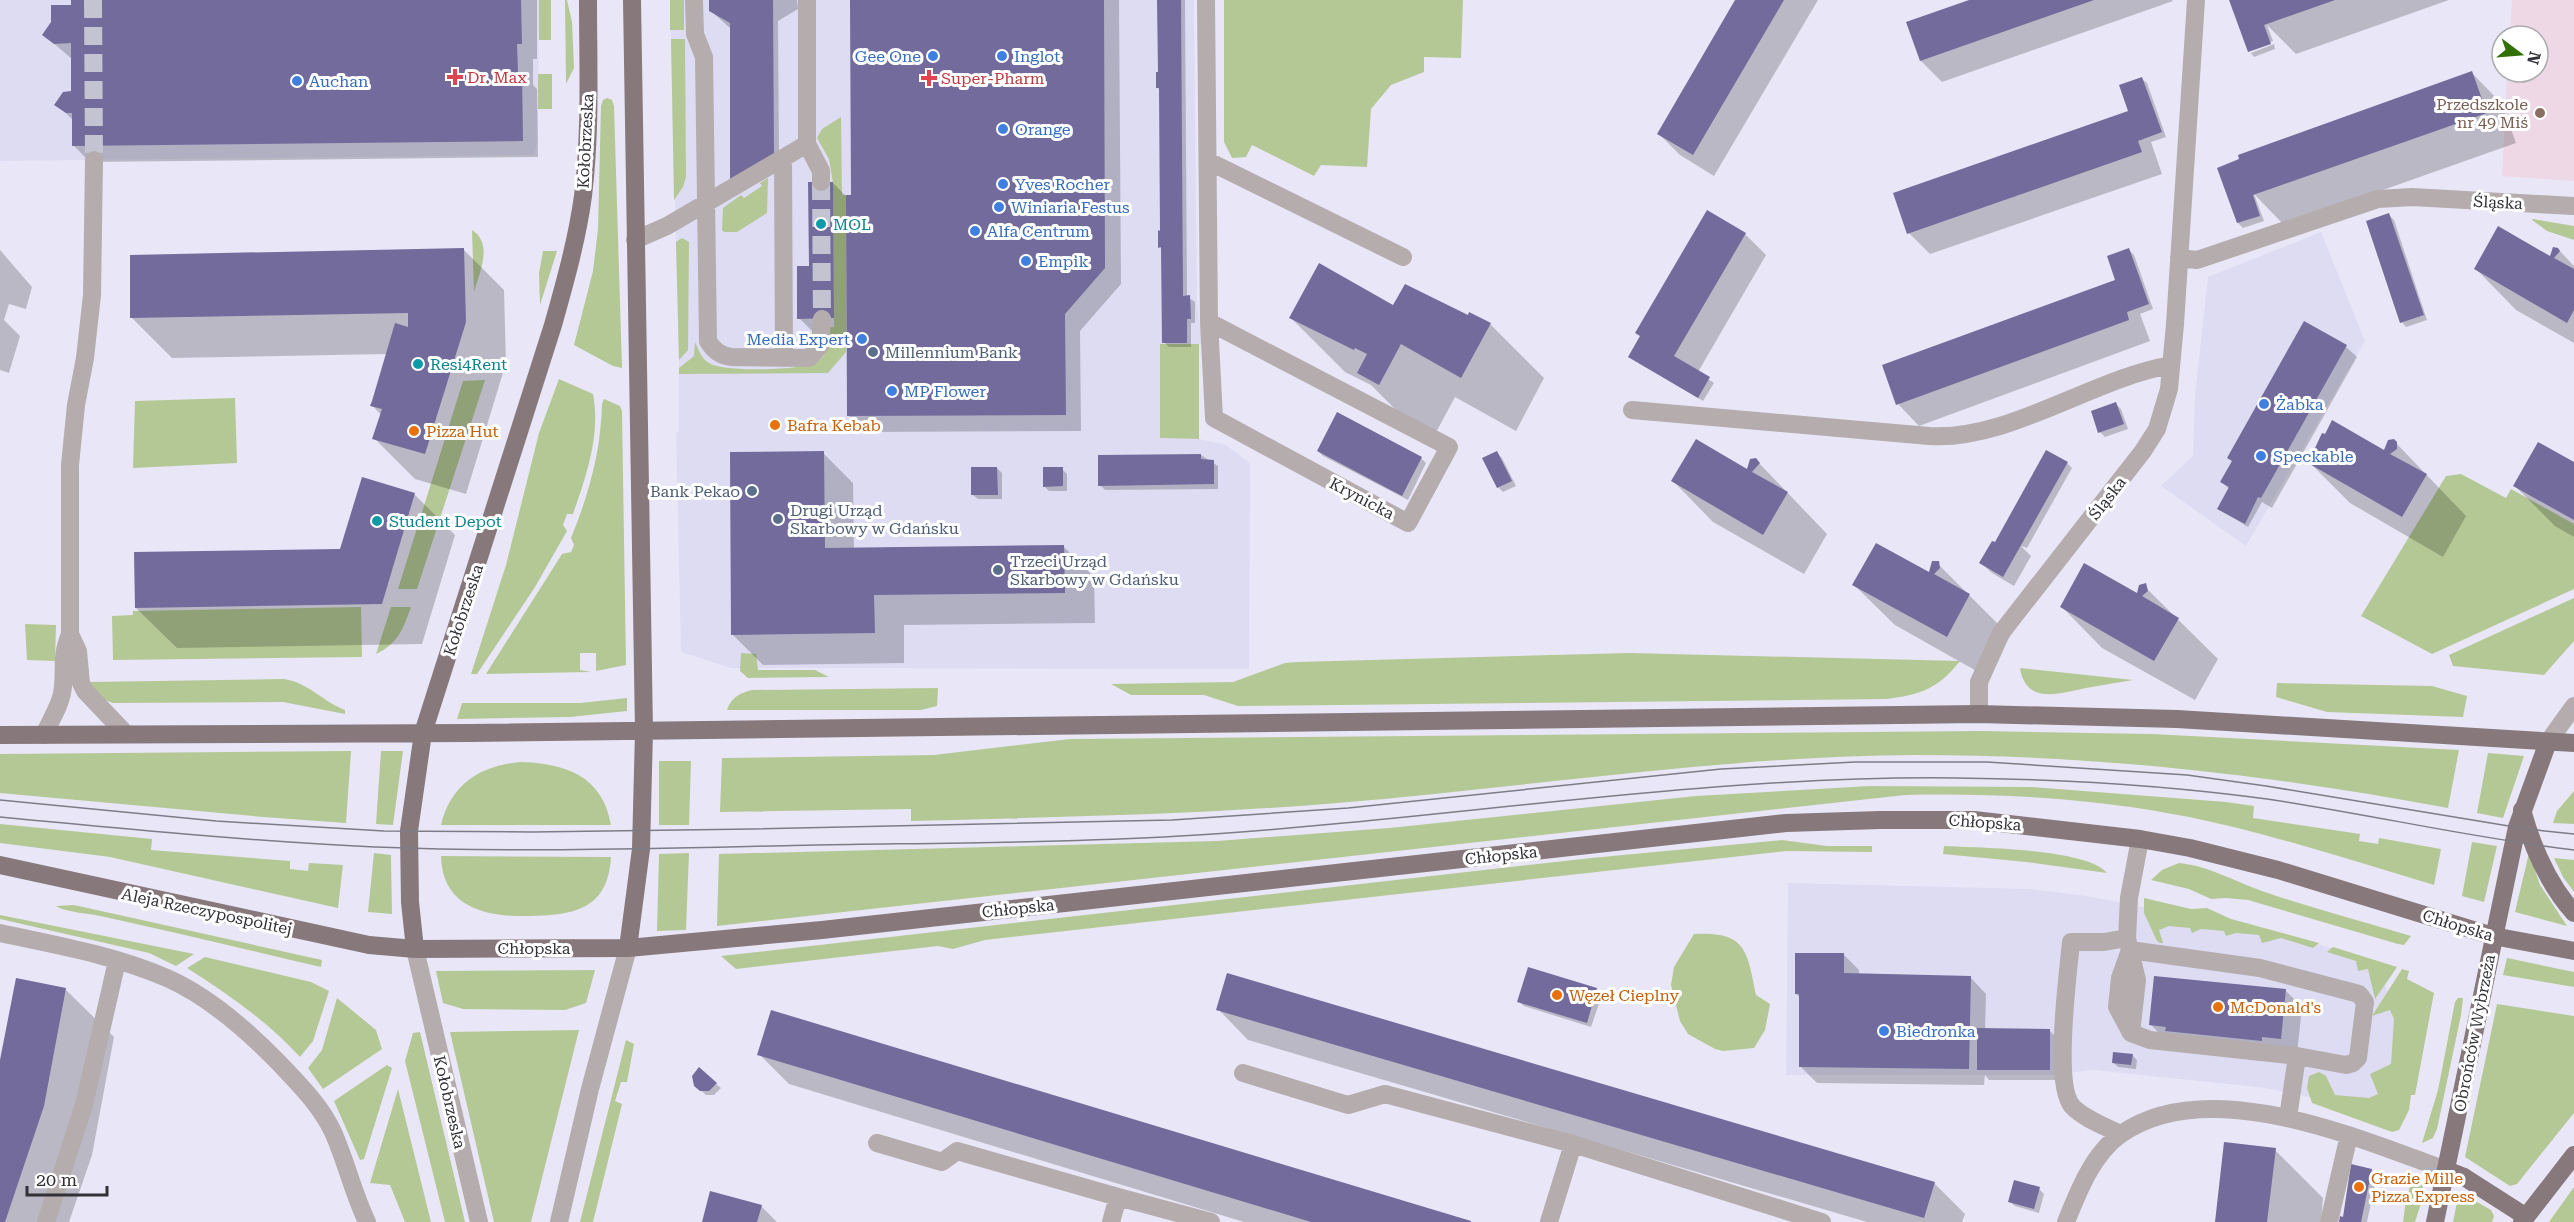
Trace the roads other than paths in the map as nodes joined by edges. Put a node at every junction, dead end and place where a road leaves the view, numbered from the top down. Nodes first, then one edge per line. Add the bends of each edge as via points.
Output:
1 (588, 0) edge
2 (632, 0) edge
3 (694, 0) edge
4 (807, 0) edge
5 (1206, 0) edge
6 (2196, 0) edge
7 (807, 144) junction
8 (783, 158) junction
9 (94, 160) tunnel mouth
10 (1208, 161) junction
11 (821, 182) tunnel mouth
12 (707, 203) junction
13 (2574, 206) edge
14 (635, 240) junction
15 (1403, 257) dead end
16 (2179, 258) junction
17 (822, 319) tunnel mouth
18 (1209, 322) junction
19 (784, 358) junction
20 (2171, 365) junction
21 (1632, 410) dead end
22 (70, 634) junction
23 (2574, 706) edge
24 (1979, 714) junction
25 (644, 731) junction
26 (423, 733) junction
27 (126, 734) junction
28 (0, 735) edge
29 (44, 735) junction
30 (2548, 742) junction
31 (2574, 744) edge
32 (2522, 810) junction
33 (2140, 840) junction
34 (0, 866) edge
35 (2574, 913) edge
36 (0, 933) edge
37 (2493, 936) junction
38 (2129, 944) junction
39 (628, 948) junction
40 (415, 949) junction
41 (2574, 951) edge
42 (117, 961) junction
43 (2297, 1056) junction
44 (1243, 1073) dead end
45 (2288, 1118) junction
46 (2120, 1134) junction
47 (2349, 1135) junction
48 (877, 1143) dead end
49 (1573, 1144) junction
50 (2574, 1155) edge
51 (2446, 1170) junction
52 (1118, 1197) junction
53 (2524, 1219) edge
54 (46, 1222) edge
55 (367, 1222) edge
56 (479, 1222) edge
57 (559, 1222) edge
58 (1111, 1222) edge
59 (1211, 1222) edge
60 (1549, 1222) edge
61 (1822, 1222) edge
62 (2066, 1222) edge
63 (2329, 1222) edge
64 (2435, 1222) edge

1 - 26 main road, Kołobrzeska via 588,119 583,196 572,257 554,325
2 - 14 main road
3 - 12 street via 695,34 704,57
4 - 7 street
5 - 10 street, Krynicka
6 - 16 street, Śląska
7 - 8 street
7 - 11 street via 821,171
8 - 12 street
8 - 19 street
9 - 22 street via 93,295 70,465
10 - 15 street
10 - 18 street, Krynicka
12 - 14 street
12 - 19 street via 708,341 722,355
13 - 16 street, Śląska via 2412,197 2378,199 2197,260
14 - 25 main road
16 - 20 street, Śląska
17 - 19 street via 816,353 808,358
18 - 18 street, Krynicka via 1449,447 1408,523 1214,418
20 - 21 street via 2145,369 2006,424 1954,436
20 - 24 street, Śląska via 2157,429 1997,641 1979,682
22 - 27 street via 78,651 85,691
22 - 29 street via 63,651 60,699
23 - 30 street
24 - 25 main road
24 - 30 main road via 2177,719
25 - 26 main road
25 - 39 main road via 641,849
26 - 27 main road
26 - 40 main road, Kołobrzeska via 409,831
27 - 29 main road
28 - 29 main road
30 - 31 main road
30 - 32 main road, Obrońców Wybrzeża
32 - 35 main road via 2534,845 2562,900
32 - 37 main road, Obrońców Wybrzeża
33 - 37 main road, Chłopska via 2278,870
33 - 38 street via 2128,898
33 - 39 main road, Chłopska via 1974,820 1786,823
34 - 40 main road, Aleja Rzeczypospolitej via 369,945
36 - 42 street
37 - 41 main road, Chłopska
37 - 51 main road, Obrońców Wybrzeża
38 - 43 street via 2137,980 2131,1033 2150,1040
38 - 43 street via 2270,970 2359,994 2364,999 2361,1050 2353,1063
38 - 46 street via 2071,942 2063,1065 2071,1105
39 - 40 main road, Chłopska
39 - 57 street
40 - 56 street, Kołobrzeska
42 - 54 street via 84,1106
42 - 55 street via 169,979 214,1006 293,1078 333,1132
43 - 45 street
44 - 49 street via 1348,1105 1385,1095
45 - 46 street via 2224,1109 2179,1111
45 - 47 street
46 - 62 street via 2099,1156
47 - 51 street
47 - 63 street
48 - 52 street via 942,1162 957,1151
49 - 60 street
49 - 61 street
50 - 53 main road
51 - 53 main road via 2464,1177
51 - 64 main road, Obrońców Wybrzeża
52 - 58 street
52 - 59 street

